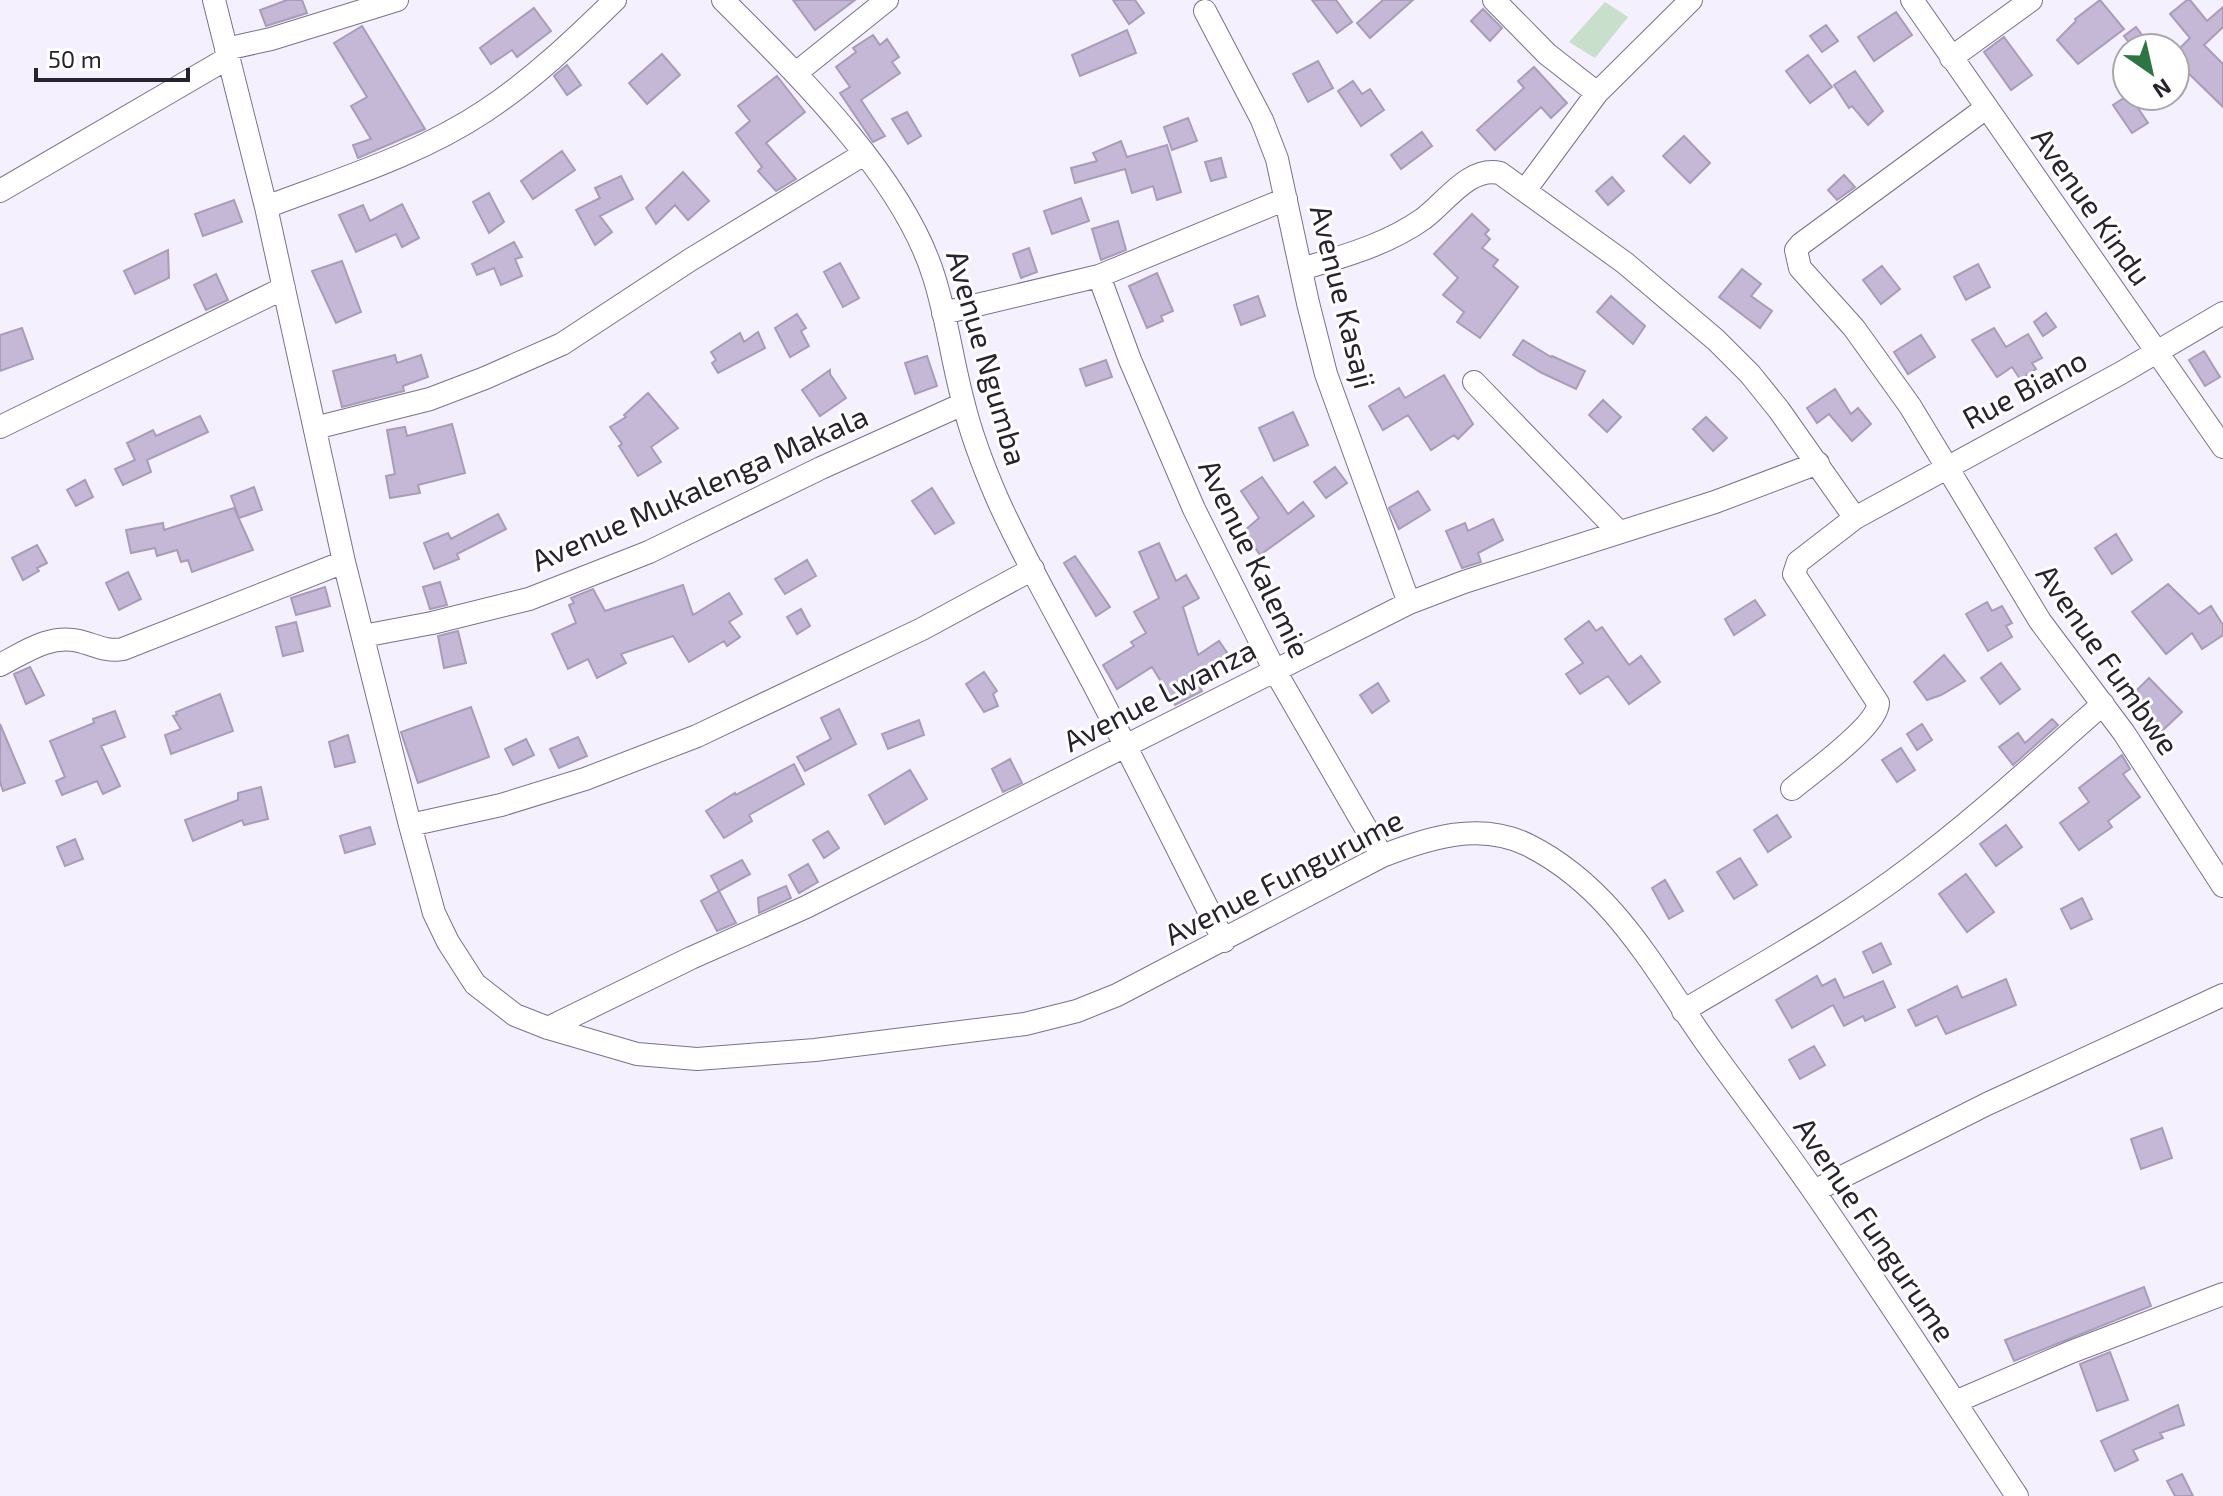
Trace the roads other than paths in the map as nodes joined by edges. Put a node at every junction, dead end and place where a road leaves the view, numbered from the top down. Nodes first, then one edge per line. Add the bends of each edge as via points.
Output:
1 (214, 0) edge
2 (397, 0) edge
3 (615, 0) edge
4 (723, 0) edge
5 (887, 0) edge
6 (1494, 0) edge
7 (1691, 0) edge
8 (1912, 0) edge
9 (2031, 0) edge
10 (1205, 11) dead end
11 (227, 54) junction
12 (1951, 58) junction
13 (796, 73) junction
14 (1597, 93) junction
15 (1986, 108) junction
16 (864, 154) junction
17 (1526, 189) junction
18 (0, 191) edge
19 (1286, 199) junction
20 (266, 207) junction
21 (1302, 269) junction
22 (1099, 276) junction
23 (284, 288) junction
24 (943, 313) junction
25 (2223, 313) edge
26 (2156, 353) junction
27 (1474, 382) dead end
28 (963, 404) junction
29 (0, 427) edge
30 (315, 428) junction
31 (2223, 447) edge
32 (1818, 463) junction
33 (1947, 466) junction
34 (1855, 518) junction
35 (1619, 532) junction
36 (344, 562) junction
37 (1033, 569) junction
38 (1409, 603) junction
39 (363, 636) junction
40 (0, 665) edge
41 (1275, 671) junction
42 (2103, 704) junction
43 (1126, 746) junction
44 (1792, 789) dead end
45 (410, 825) junction
46 (1382, 856) junction
47 (2223, 886) edge
48 (1224, 941) junction
49 (2223, 995) edge
50 (1683, 1011) junction
51 (548, 1028) junction
52 (1814, 1191) junction
53 (2223, 1294) edge
54 (1955, 1402) junction
55 (2017, 1496) edge

1 - 11 street, Avenue Fungurume
2 - 11 street
3 - 20 street via 572,42 484,111 375,166
4 - 13 street, Avenue Ngumba
5 - 13 street
6 - 14 street via 1547,54
7 - 14 street
8 - 12 street, Avenue Kindu
9 - 12 street
10 - 19 street, Avenue Kasaji via 1262,120
11 - 18 street
11 - 20 street, Avenue Fungurume
12 - 15 street, Avenue Kindu
13 - 16 street, Avenue Ngumba
14 - 17 street
15 - 26 street, Avenue Kindu
15 - 33 street, Avenue Fumbwe via 1796,250 1800,268 1854,328
16 - 24 street, Avenue Ngumba via 922,246
16 - 30 street via 562,344 430,399
17 - 21 street via 1500,173 1480,173 1401,233
17 - 32 street via 1692,318 1750,374
19 - 21 street, Avenue Kasaji
19 - 22 street
20 - 23 street, Avenue Fungurume
21 - 38 street, Avenue Kasaji via 1326,374
22 - 24 street
22 - 41 street, Avenue Kalemie via 1178,475
23 - 29 street
23 - 30 street, Avenue Fungurume
24 - 28 street, Avenue Ngumba
25 - 26 street, Rue Biano
26 - 31 street, Avenue Kindu
26 - 33 street, Rue Biano
27 - 35 street
28 - 37 street, Avenue Ngumba via 998,500
28 - 39 street, Avenue Mukalenga Makala via 649,552 541,594
30 - 36 street, Avenue Fungurume
32 - 34 street
32 - 35 street, Avenue Lwanza
33 - 34 street, Rue Biano
33 - 42 street, Avenue Fumbwe via 2040,621
34 - 44 street, Rue Biano via 1793,570 1878,709 1840,750
35 - 38 street, Avenue Lwanza
36 - 39 street, Avenue Fungurume
36 - 40 street via 123,649 103,650 58,639
37 - 43 street, Avenue Ngumba
37 - 45 street via 922,629 697,736 585,779
38 - 41 street, Avenue Lwanza
39 - 45 street, Avenue Fungurume
41 - 43 street, Avenue Lwanza
41 - 46 street, Avenue Kalemie
42 - 47 street, Avenue Fumbwe
42 - 50 street via 1909,869
43 - 48 street, Avenue Ngumba
43 - 51 street, Avenue Lwanza via 806,907
45 - 51 street, Avenue Fungurume via 434,913 461,964 475,984 515,1015
46 - 48 street, Avenue Fungurume
46 - 50 street, Avenue Fungurume via 1436,837 1467,833 1495,834 1526,844 1582,879 1603,900
48 - 51 street, Avenue Fungurume via 1117,995 1025,1024 697,1059 637,1054
49 - 52 street
50 - 52 street, Avenue Fungurume
52 - 54 street, Avenue Fungurume
53 - 54 street
54 - 55 street, Avenue Fungurume

